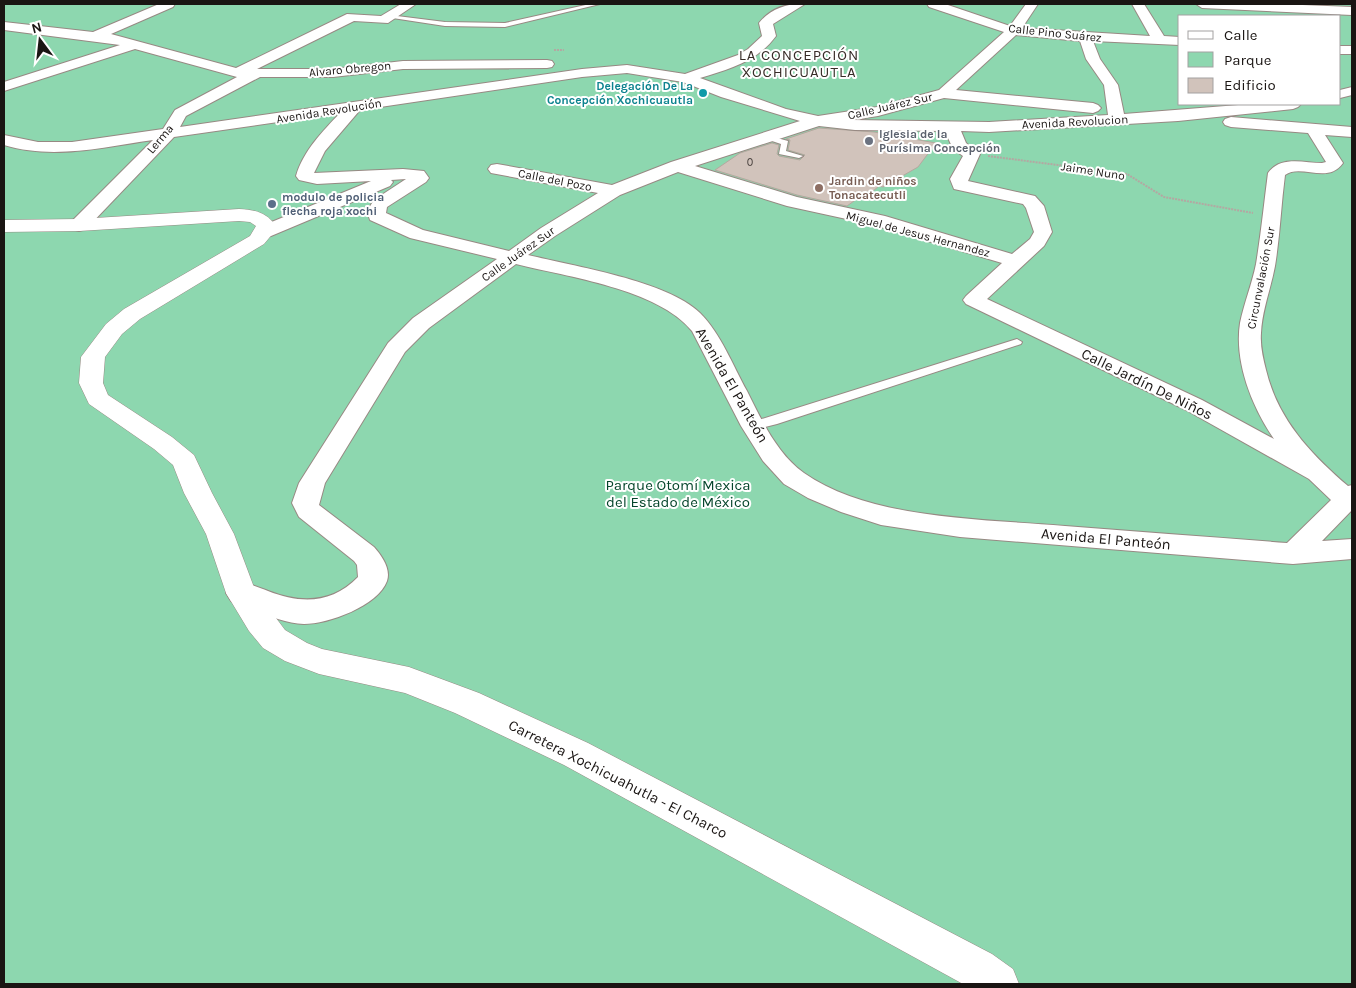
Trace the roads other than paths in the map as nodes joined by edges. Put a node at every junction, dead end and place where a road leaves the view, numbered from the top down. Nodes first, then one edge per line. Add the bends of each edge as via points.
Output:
1 (169, 4) edge
2 (410, 4) edge
3 (597, 4) edge
4 (799, 4) edge
5 (933, 4) edge
6 (1032, 4) edge
7 (1138, 4) edge
8 (1202, 4) edge
9 (1270, 11) edge
10 (1352, 11) edge
11 (389, 17) junction
12 (4, 26) edge
13 (1013, 31) junction
14 (95, 36) junction
15 (1085, 37) junction
16 (1159, 40) junction
17 (1178, 41) edge
18 (134, 45) junction
19 (654, 72) joint
20 (238, 73) junction
21 (702, 73) junction
22 (255, 74) junction
23 (686, 78) junction
24 (4, 87) edge
25 (944, 92) junction
26 (1284, 105) edge
27 (354, 107) junction
28 (1117, 116) junction
29 (1178, 116) junction
30 (818, 121) junction
31 (951, 126) junction
32 (1314, 130) junction
33 (1352, 132) edge
34 (167, 135) junction
35 (769, 137) junction
36 (4, 140) edge
37 (799, 156) dead end
38 (677, 166) junction
39 (497, 169) dead end
40 (411, 176) junction
41 (614, 191) junction
42 (79, 224) junction
43 (4, 226) edge
44 (264, 232) junction
45 (513, 257) junction
46 (1016, 261) junction
47 (1017, 342) dead end
48 (753, 426) junction
49 (1319, 474) junction
50 (1349, 496) edge
51 (1352, 549) edge
52 (1294, 554) junction
53 (241, 593) junction
54 (998, 984) edge

1 - 14 street
2 - 11 street
3 - 11 lane via 505,25 446,24
4 - 21 street via 777,13 766,23 769,36 762,47
5 - 13 street, Calle Pino Suárez
6 - 13 street, Calle Juárez Sur
7 - 16 street
8 - 9 street
9 - 10 street
11 - 20 street via 380,20 352,17
12 - 14 street, Alvaro Obregon
13 - 15 street, Calle Pino Suárez
13 - 25 street, Calle Juárez Sur via 957,84
14 - 18 street, Alvaro Obregon
15 - 16 street, Calle Pino Suárez
15 - 28 street via 1093,59 1111,85
16 - 17 street, Calle Pino Suárez
18 - 20 street, Alvaro Obregon
18 - 24 street
19 - 23 street, Avenida Revolucion
19 - 27 street, Avenida Revolución via 601,70
20 - 22 street, Alvaro Obregon
21 - 22 street, Alvaro Obregon via 645,65 590,64 403,65 334,73
21 - 23 street
22 - 34 street, Lerma via 188,107 180,113
23 - 30 street, Avenida Revolucion via 751,103
25 - 28 street
25 - 30 street, Calle Juárez Sur via 878,111
26 - 29 street, Avenida Revolucion
27 - 34 street, Avenida Revolución
27 - 40 street via 306,166 304,176 313,179
28 - 29 street, Avenida Revolucion
28 - 31 street, Avenida Revolucion via 990,127
29 - 32 street
30 - 31 street, Avenida Revolucion via 856,125
30 - 35 street, Calle Juárez Sur
31 - 46 street via 959,146 972,154 959,179 960,185 1021,197 1035,206 1042,235
32 - 33 street
32 - 49 street, Circunvalación Sur via 1335,161 1334,165 1324,168 1292,166 1279,170 1265,268 1251,322 1251,357 1266,407 1286,441
34 - 36 street, Avenida Revolución via 72,147 38,148
34 - 42 street, Lerma
35 - 37 lane via 785,143 782,152
35 - 38 street, Calle Juárez Sur
38 - 41 street, Calle Juárez Sur
38 - 46 street, Miguel de Jesus Hernandez via 793,202 878,220
39 - 41 street, Calle del Pozo
40 - 44 street
40 - 45 street, Avenida El Panteón via 380,204 377,216 417,234
41 - 45 street, Calle Juárez Sur
42 - 43 main road
42 - 44 main road via 239,216 258,217 266,226
44 - 53 main road, Carretera Xochicuahutla - El Charco via 246,247 132,314 101,344 93,357 91,369 91,384 98,399 185,460 220,534
45 - 48 street, Avenida El Panteón via 633,287 681,309 702,328
45 - 53 street, Calle Juárez Sur via 421,322 396,348 312,483 305,503 308,510 371,562 373,580 366,589 348,601 314,612 295,611
46 - 49 street, Calle Jardín De Niños via 973,300 1194,405
47 - 48 lane
48 - 52 street, Avenida El Panteón via 772,455 793,478 842,503 881,516 960,527
49 - 50 street, Circunvalación Sur
50 - 52 street
51 - 52 street, Avenida El Panteón
53 - 54 main road, Carretera Xochicuahutla - El Charco via 274,639 296,652 319,661 409,680 576,754 977,969

